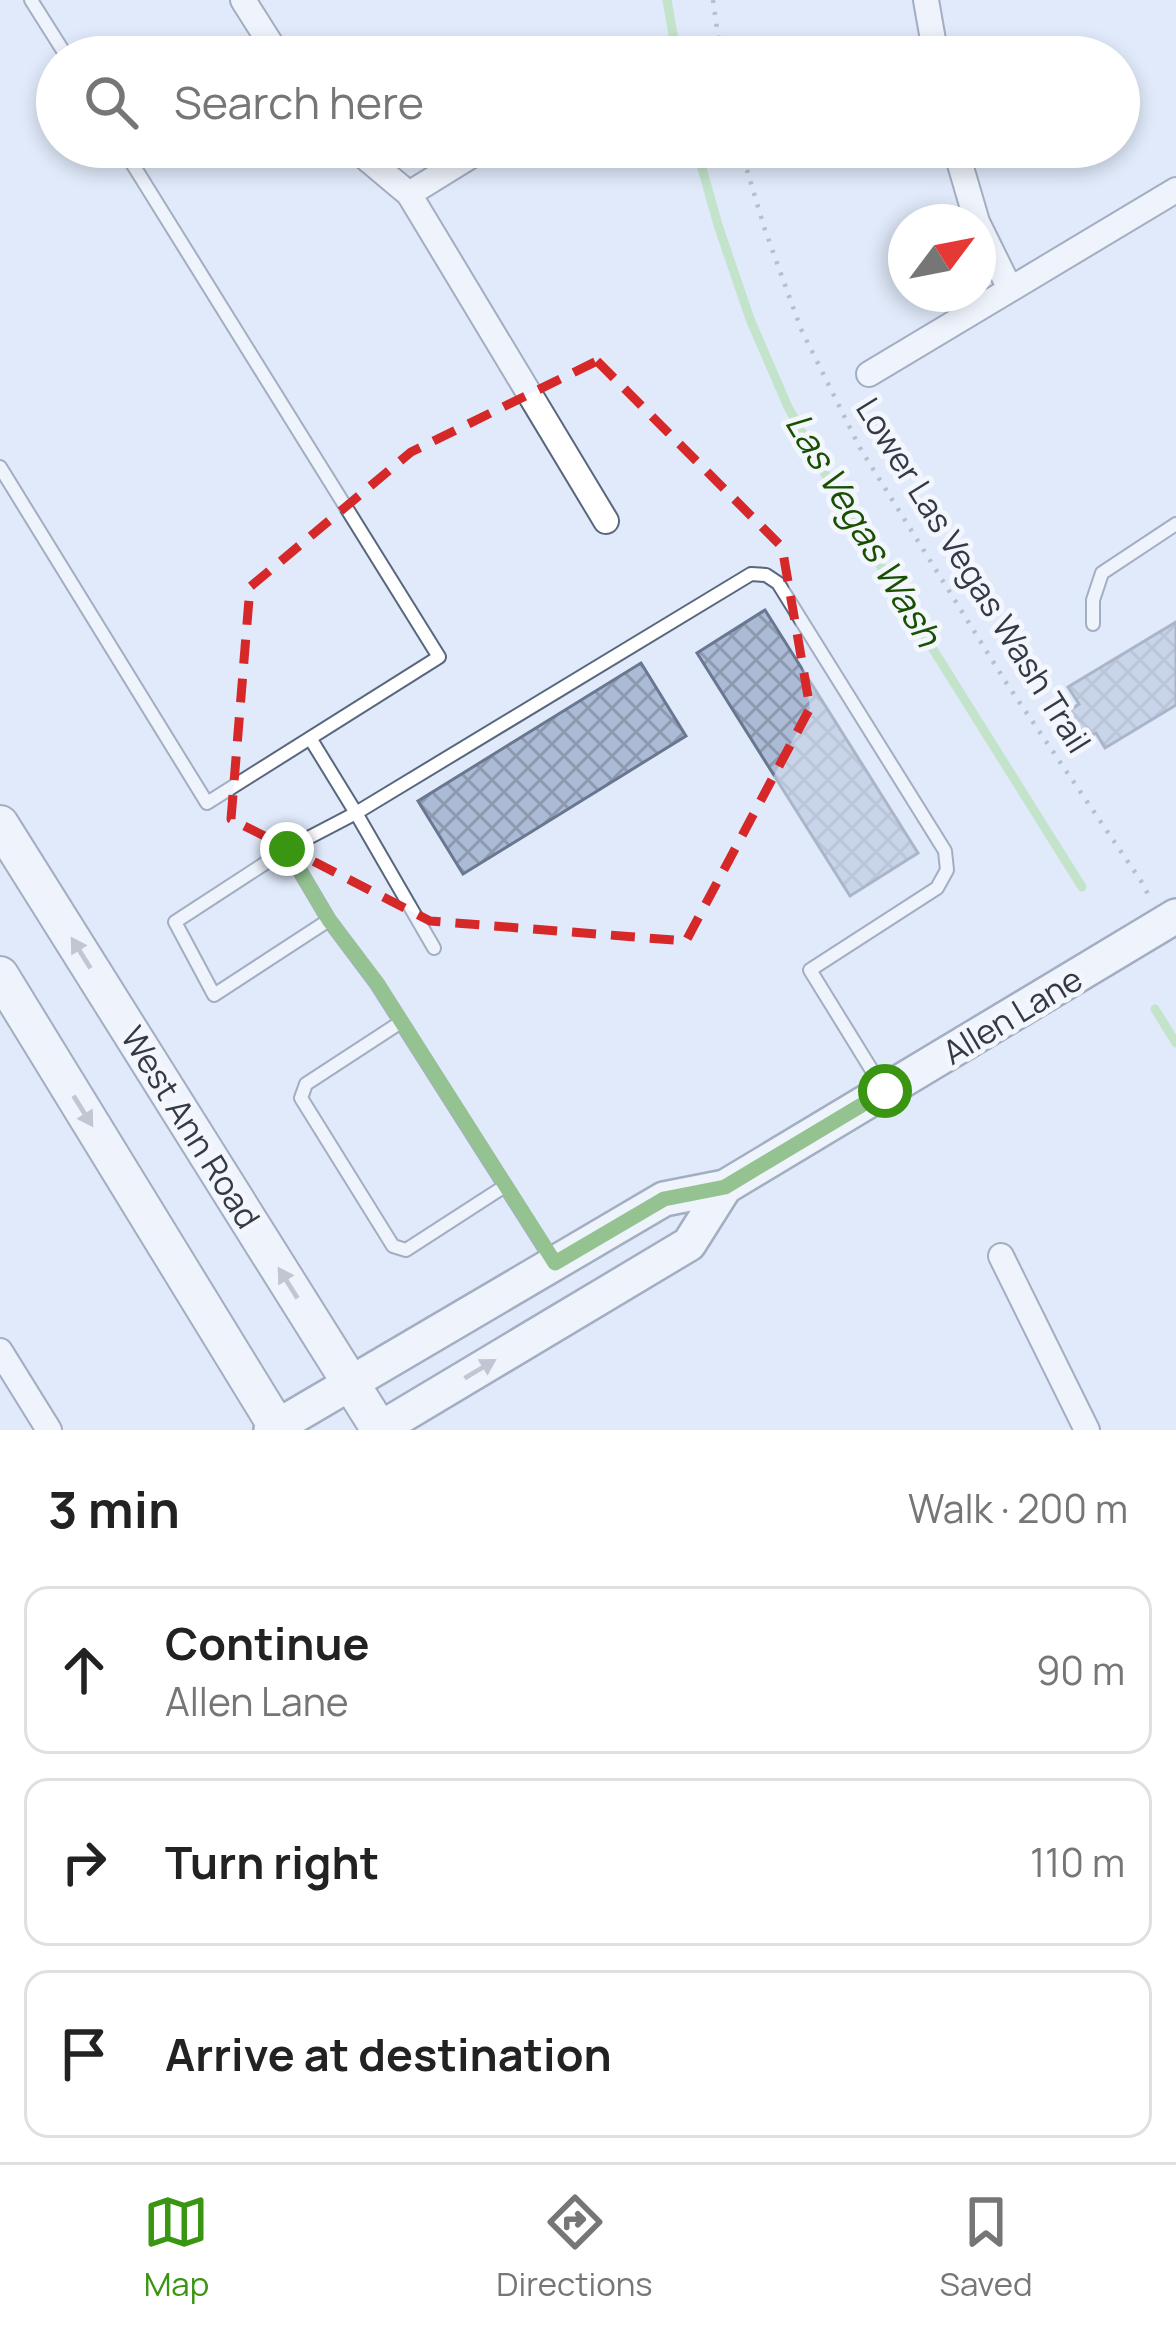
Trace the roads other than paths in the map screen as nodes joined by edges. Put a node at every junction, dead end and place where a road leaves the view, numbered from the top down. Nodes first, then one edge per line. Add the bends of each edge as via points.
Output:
1 (31, 0) edge
2 (244, 0) edge
3 (926, 0) edge
4 (54, 36) edge
5 (266, 36) edge
6 (932, 36) edge
7 (135, 168) edge
8 (378, 168) edge
9 (451, 168) edge
10 (961, 168) edge
11 (409, 194) junction
12 (1172, 201) edge
13 (972, 204) edge
14 (996, 261) edge
15 (1010, 290) junction
16 (869, 374) dead end
17 (0, 467) edge
18 (606, 521) dead end
19 (1176, 524) edge
20 (1093, 624) dead end
21 (310, 738) junction
22 (356, 813) junction
23 (0, 824) edge
24 (287, 849) junction
25 (1176, 916) edge
26 (329, 920) junction
27 (434, 948) dead end
28 (0, 975) edge
29 (401, 1022) junction
30 (885, 1091) junction
31 (505, 1186) junction
32 (725, 1187) junction
33 (1000, 1256) dead end
34 (555, 1263) junction
35 (0, 1351) edge
36 (350, 1383) junction
37 (275, 1429) edge
38 (49, 1430) edge
39 (379, 1430) edge
40 (1087, 1430) edge

1 - 4 lane
2 - 5 street
3 - 6 street
7 - 21 lane via 439,657
8 - 11 street
9 - 11 street
10 - 13 street
11 - 18 street
12 - 15 street
14 - 15 street
15 - 16 street
17 - 21 lane via 207,803
19 - 20 lane via 1102,573
21 - 22 lane
22 - 24 lane
22 - 27 lane
22 - 30 lane via 751,574 766,575 946,851 937,888 810,970
36 -> 23 main road, West Ann Road
24 - 26 lane
24 - 26 lane via 175,922 214,995
25 - 30 main road, Allen Lane
26 - 29 lane
28 -> 37 main road
29 - 31 lane
29 - 31 lane via 306,1084 301,1098 393,1246 406,1250
30 - 32 main road, Allen Lane
31 - 34 lane
32 - 34 main road, Allen Lane via 664,1199
39 -> 32 main road, Allen Lane via 688,1244
33 - 40 street
34 - 36 main road, Allen Lane
35 - 38 street
36 - 37 main road, Allen Lane
36 - 39 main road, West Ann Road

